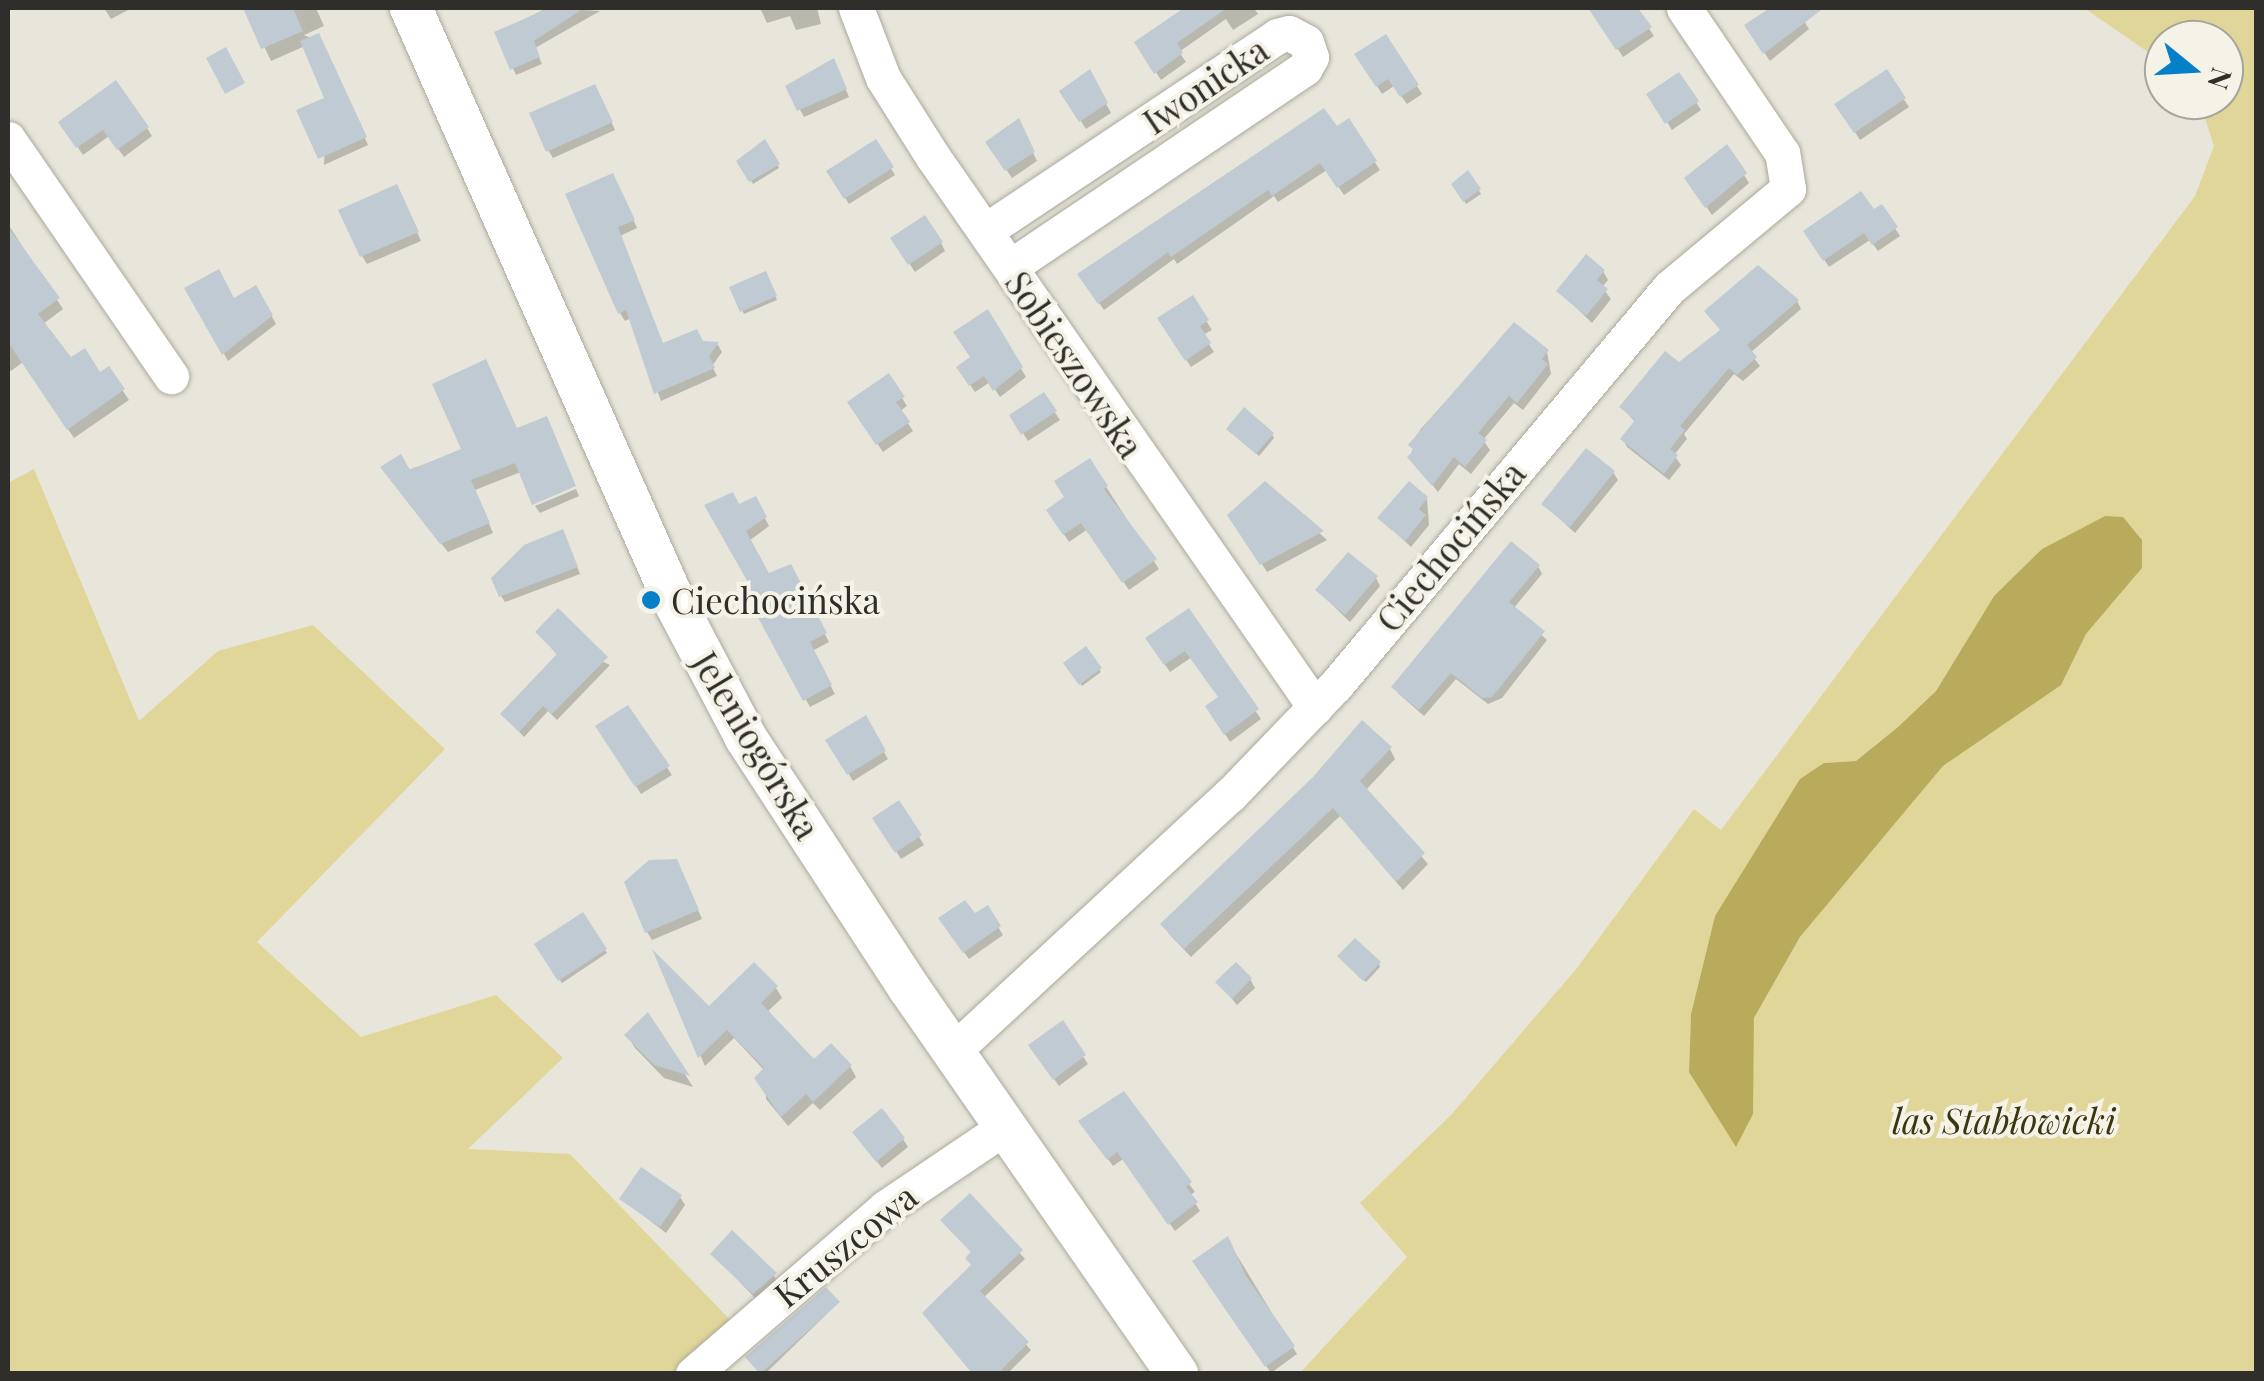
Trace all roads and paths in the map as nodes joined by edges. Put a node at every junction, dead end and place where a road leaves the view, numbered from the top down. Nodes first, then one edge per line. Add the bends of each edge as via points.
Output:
1 (411, 8) edge
2 (856, 8) edge
3 (1684, 8) edge
4 (8, 138) edge
5 (985, 231) junction
6 (1010, 267) junction
7 (172, 376) dead end
8 (1315, 707) junction
9 (952, 1052) junction
10 (1005, 1127) junction
11 (694, 1374) edge
12 (1177, 1374) edge

1 - 9 street, Jeleniogórska via 691,634 746,738
2 - 5 street, Sobieszowska via 883,78
3 - 8 street, Ciechocińska via 1782,153 1789,174 1781,198 1738,225 1669,288
4 - 7 street
5 - 6 street, Sobieszowska
5 - 6 street, Iwonicka via 1276,36 1290,33 1306,42 1311,57 1305,68
6 - 8 street, Sobieszowska
8 - 9 street, Ciechocińska via 1137,884
9 - 10 street, Jeleniogórska
10 - 11 street, Kruszcowa via 886,1208
10 - 12 street, Jeleniogórska

